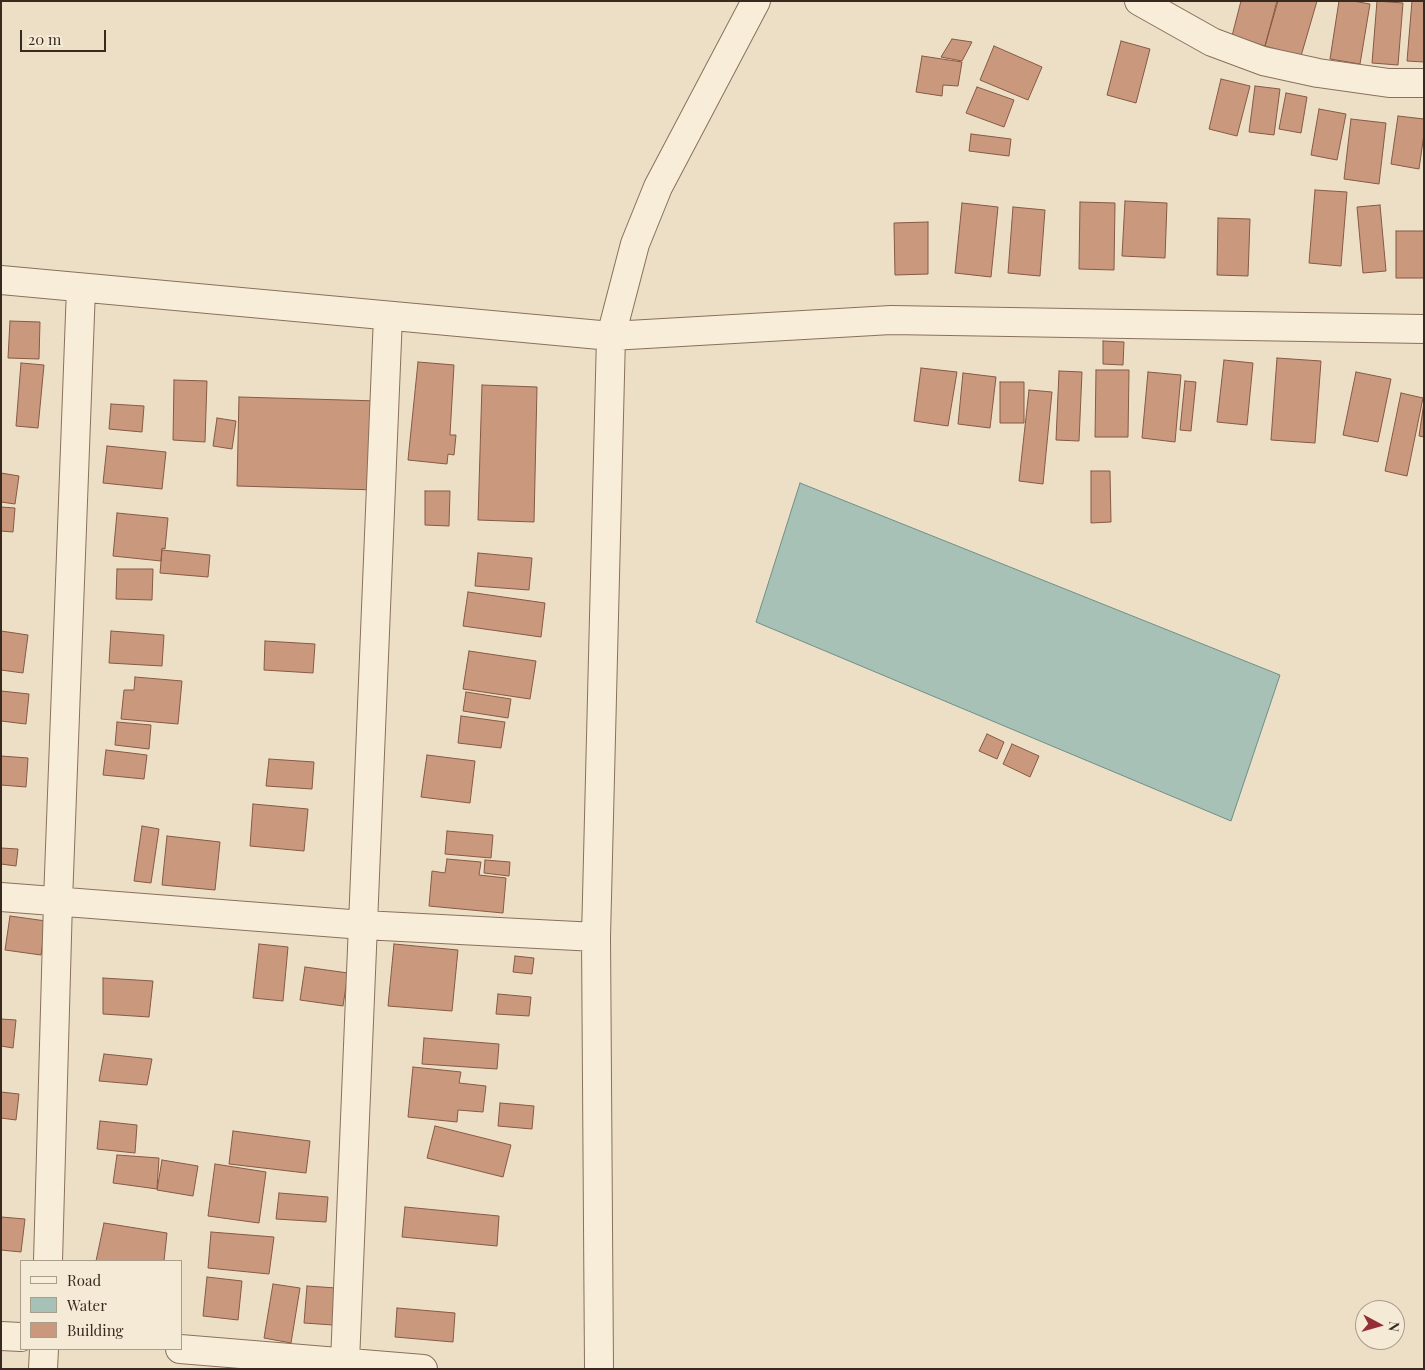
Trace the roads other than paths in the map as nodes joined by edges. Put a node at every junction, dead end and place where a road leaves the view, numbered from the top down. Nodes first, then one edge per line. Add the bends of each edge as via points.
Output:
1 (756, 1) edge
2 (1139, 1) edge
3 (1424, 84) edge
4 (1, 280) edge
5 (81, 288) junction
6 (388, 316) junction
7 (1424, 329) edge
8 (611, 336) junction
9 (1, 897) edge
10 (58, 900) junction
11 (364, 925) junction
12 (596, 937) junction
13 (48, 1260) edge
14 (1, 1336) edge
15 (20, 1337) edge
16 (182, 1349) edge
17 (44, 1350) edge
18 (345, 1362) junction
19 (43, 1369) edge
20 (423, 1369) edge
21 (599, 1369) edge

1 - 8 street via 658,187 635,244
2 - 3 street via 1212,42 1263,61 1318,73 1389,83
4 - 5 street
5 - 6 street
5 - 10 street
6 - 8 street
6 - 11 street
7 - 8 street via 891,320
8 - 12 street
9 - 10 street
10 - 11 street
10 - 13 street
11 - 12 street
11 - 18 street
12 - 21 street
14 - 15 street
16 - 18 street
17 - 19 street
18 - 20 street

